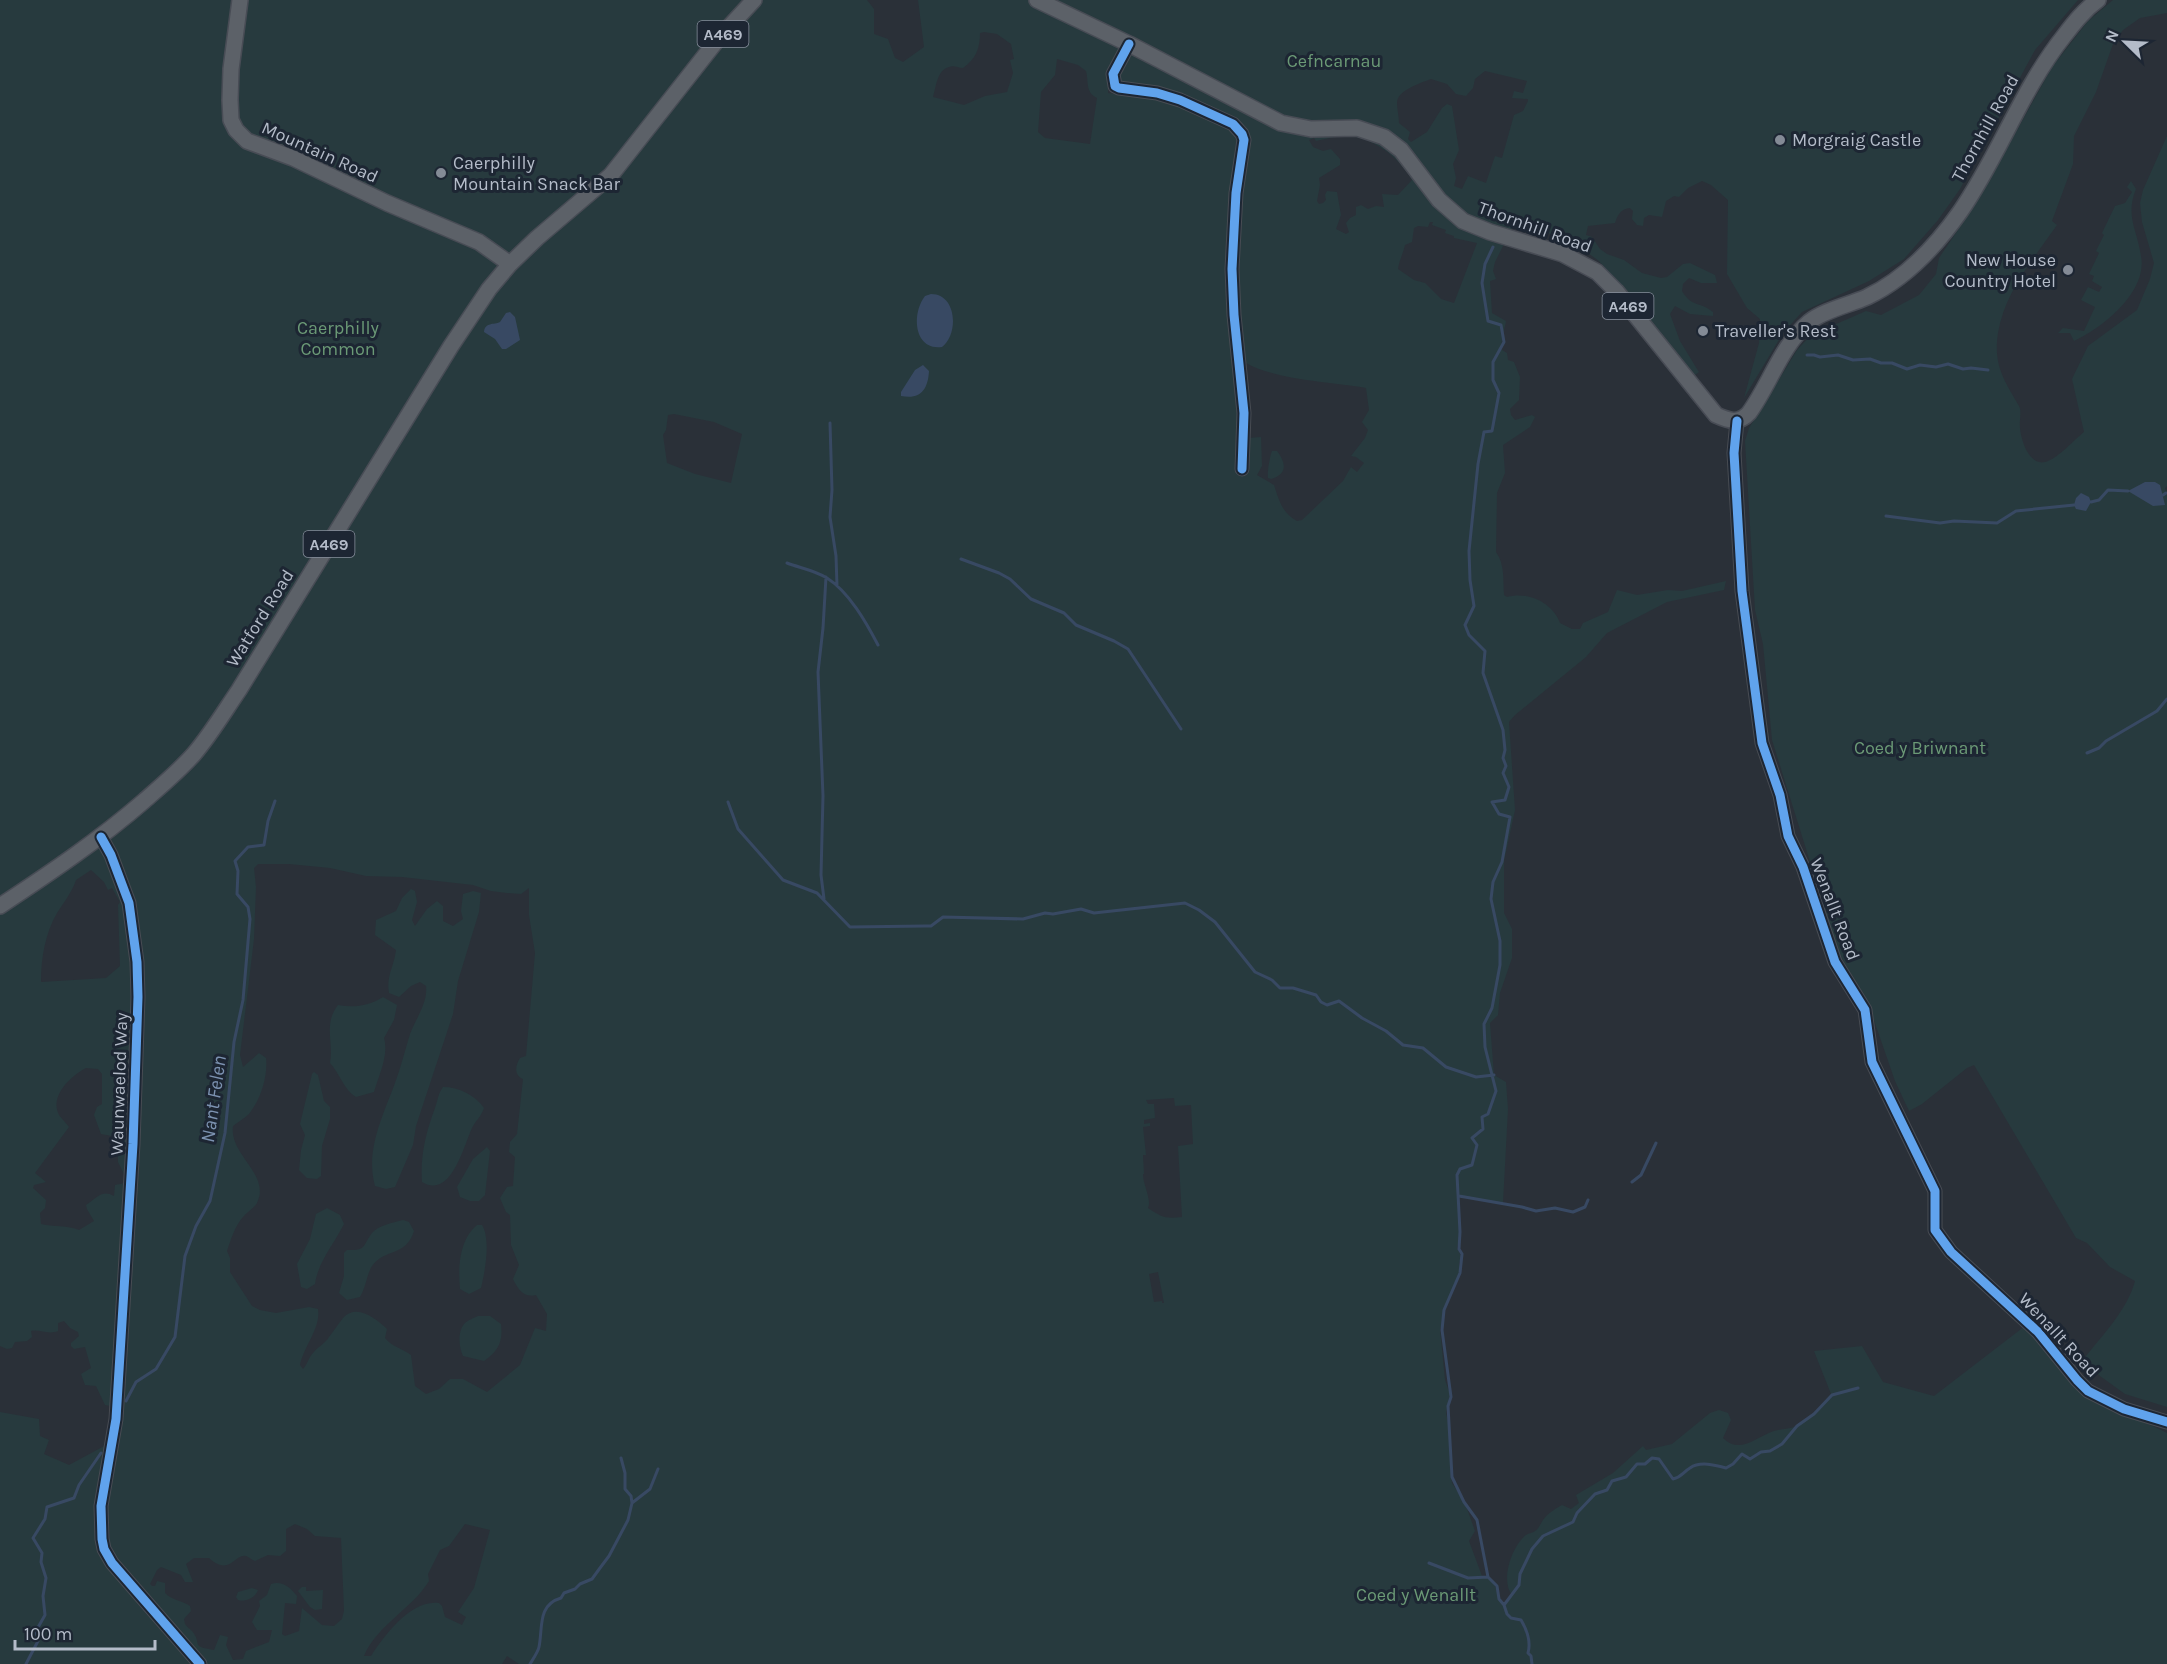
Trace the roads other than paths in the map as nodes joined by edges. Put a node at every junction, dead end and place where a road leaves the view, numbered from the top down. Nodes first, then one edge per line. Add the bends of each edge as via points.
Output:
1 (240, 0) edge
2 (754, 0) edge
3 (2098, 0) edge
4 (1040, 1) edge
5 (1129, 44) junction
6 (510, 264) junction
7 (1737, 421) junction
8 (1242, 469) dead end
9 (101, 837) junction
10 (0, 906) edge
11 (2167, 1422) edge
12 (200, 1664) edge

1 - 6 main road, Mountain Road via 230,100 231,120 241,136 479,242
2 - 6 main road, A469 via 718,39 611,175
3 - 7 main road, Thornhill Road via 2044,62 1960,212 1939,237 1908,271 1884,288 1811,320 1788,347 1749,413
4 - 5 main road, Thornhill Road / A469
5 - 7 main road, Thornhill Road / A469 via 1281,123 1311,129 1357,128 1392,142 1440,200 1463,220 1563,254 1597,272 1716,415
5 - 8 street via 1113,74 1114,86 1180,100 1233,124 1244,140 1232,259 1244,413
6 - 9 main road, Watford Road / A469 via 451,346 213,730 172,776
7 - 11 street, Wenallt Road via 1734,453 1742,591 1762,743 1780,795 1788,836 1803,867 1834,962 1865,1010 1872,1062 1935,1191 1935,1230 1951,1252 2038,1332 2088,1391 2124,1409
9 - 10 main road, Watford Road / A469
9 - 12 street, Waunwaelod Way via 129,903 138,1007 116,1419 101,1506 104,1549 118,1571

